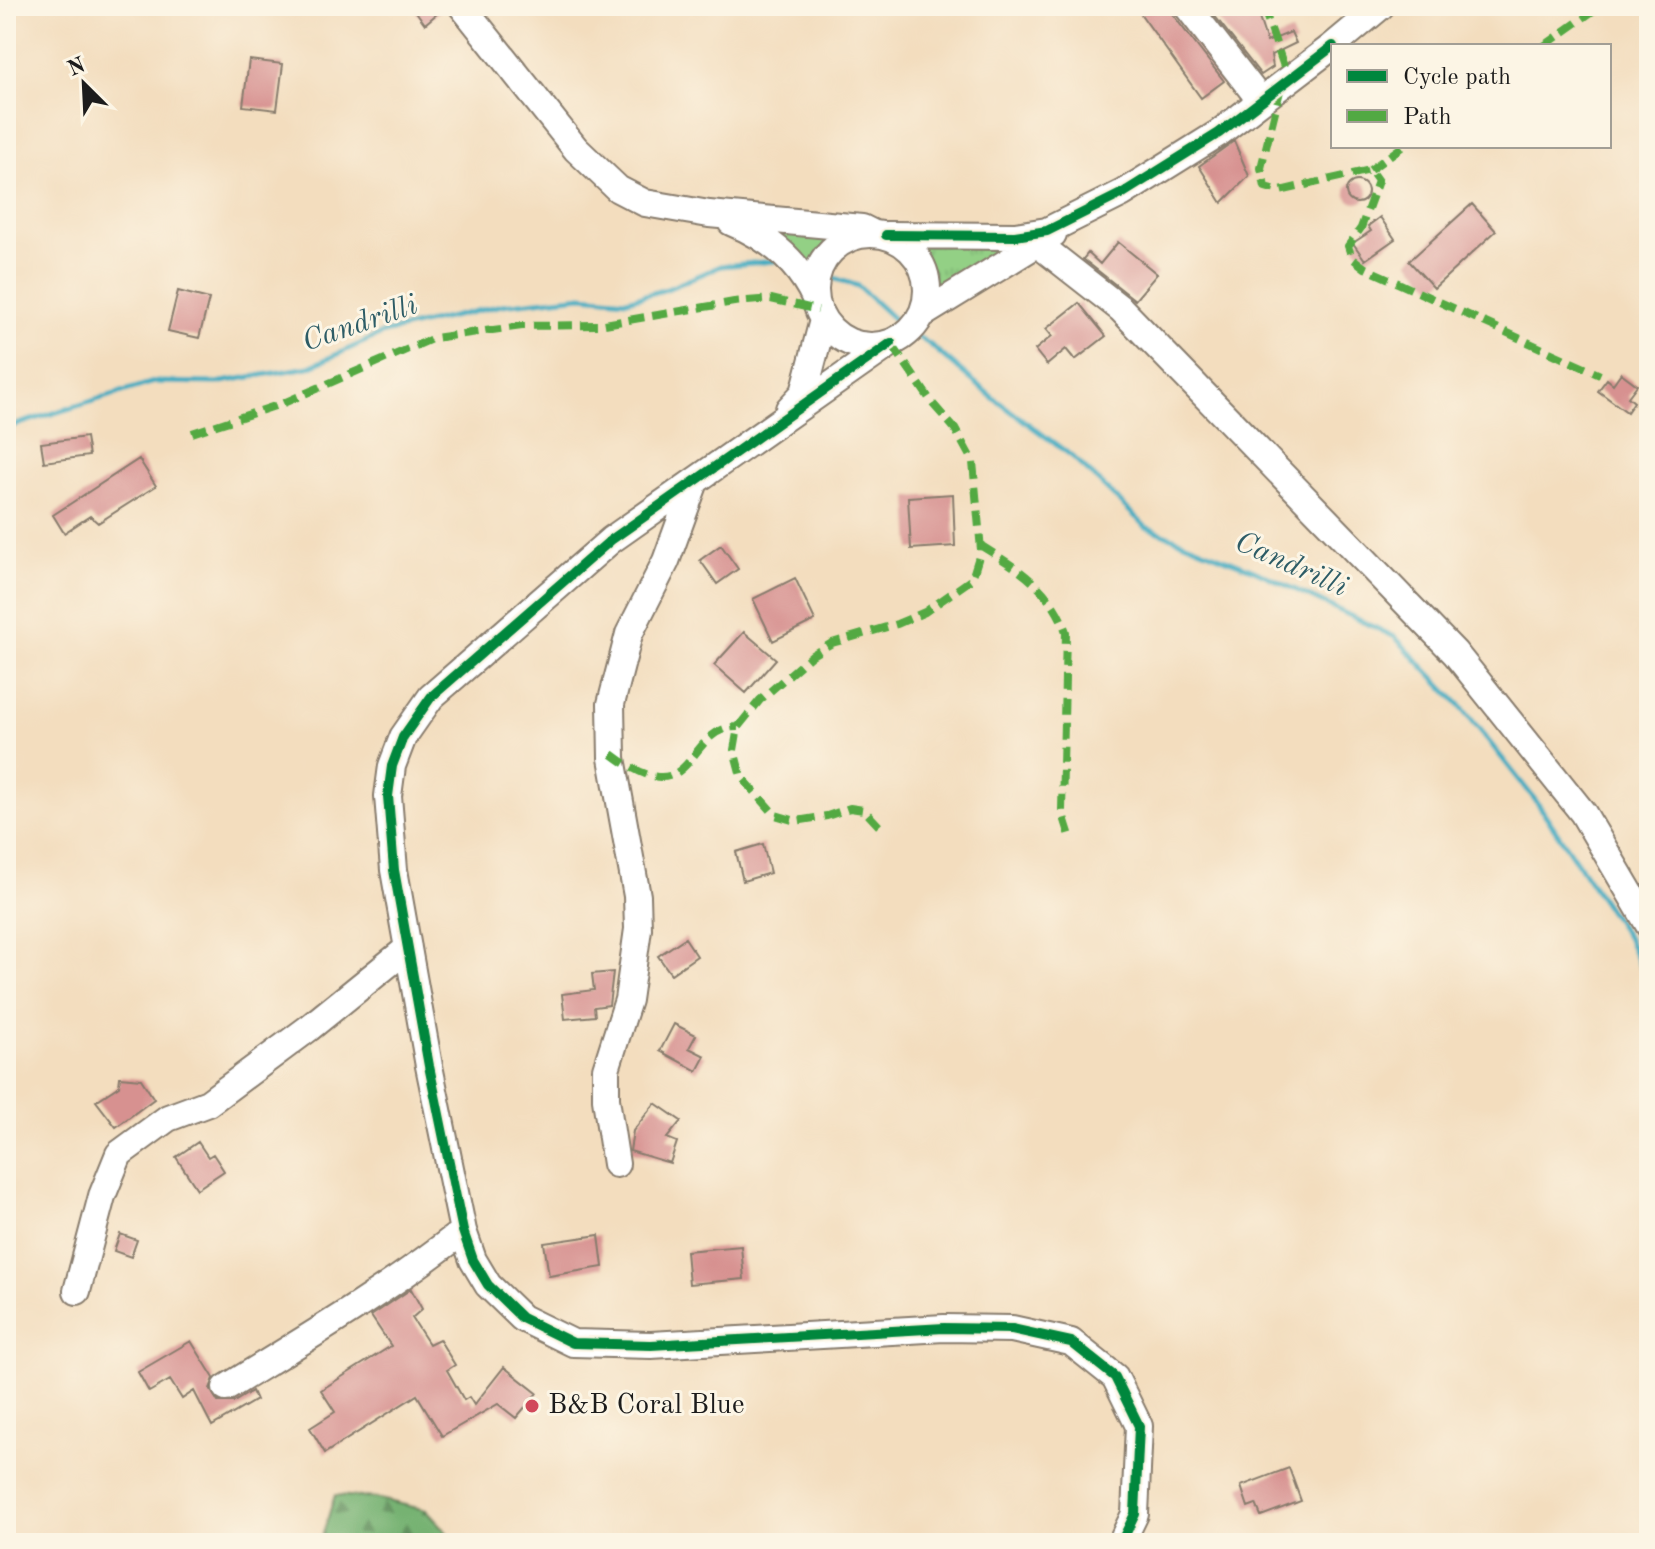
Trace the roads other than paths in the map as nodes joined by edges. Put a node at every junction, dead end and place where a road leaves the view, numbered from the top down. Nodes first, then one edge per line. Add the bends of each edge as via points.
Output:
1 (462, 6) edge
2 (1187, 6) edge
3 (1381, 6) edge
4 (1335, 44) edge
5 (1331, 48) edge
6 (1261, 101) junction
7 (709, 214) junction
8 (1083, 215) junction
9 (879, 234) junction
10 (1038, 244) junction
11 (819, 309) junction
12 (909, 330) junction
13 (762, 437) junction
14 (694, 484) junction
15 (1649, 925) edge
16 (408, 948) junction
17 (616, 1164) dead end
18 (463, 1231) junction
19 (77, 1291) dead end
20 (226, 1388) dead end
21 (1121, 1543) edge

1 - 7 street via 576,149 618,189 645,203
2 - 6 street
3 - 4 street
5 - 6 street
6 - 8 street via 1219,133
7 - 9 street
7 - 11 street via 756,232 803,271
8 - 9 street via 1047,231 1015,236
8 - 10 street
9 - 11 street via 853,236 823,260 816,278
9 - 12 street via 904,243 926,275 928,294
10 - 12 street
10 - 15 street via 1121,309 1455,653 1583,813
11 - 12 street via 836,335 853,344 872,347
11 - 13 street via 804,393
12 - 13 street
13 - 14 street
14 - 16 street via 611,540 501,633 431,697 403,737 388,796
14 - 17 street via 666,561 629,634 611,704 612,758 638,907 628,1000 606,1069
16 - 18 street
16 - 19 street via 208,1103 168,1118 119,1154
18 - 20 street via 343,1317
18 - 21 street via 488,1285 522,1318 573,1343 651,1345 944,1328 1012,1329 1071,1342 1115,1377 1139,1426 1135,1514

